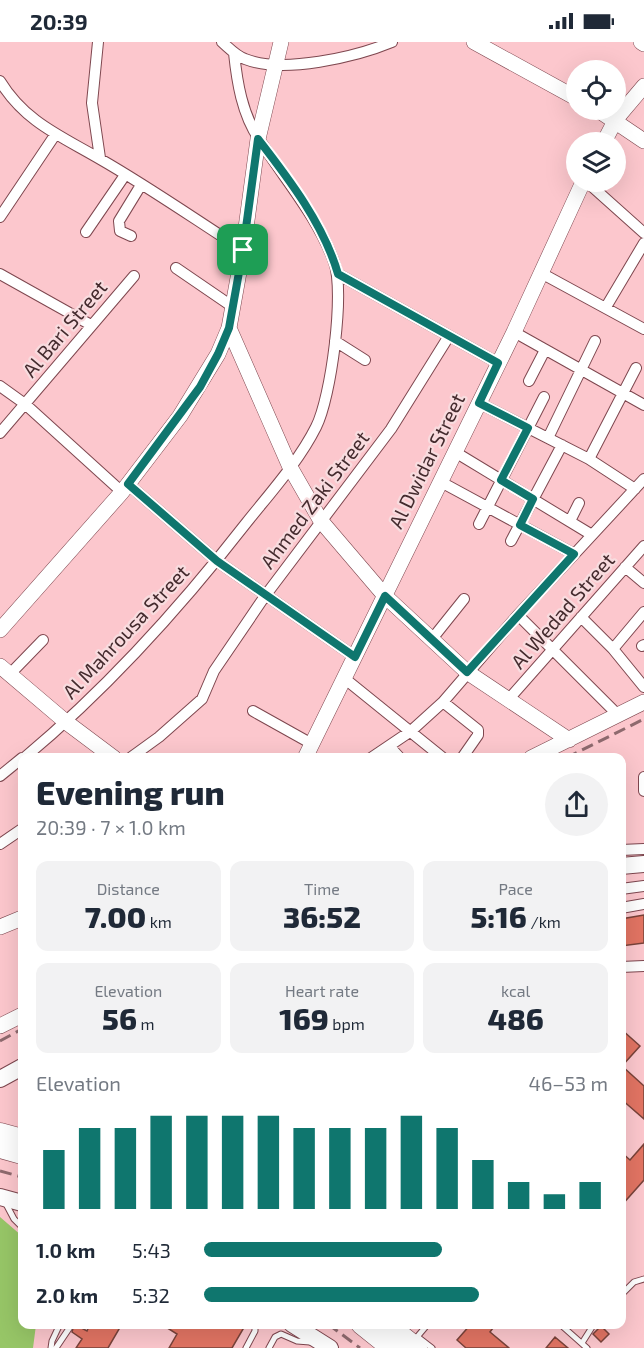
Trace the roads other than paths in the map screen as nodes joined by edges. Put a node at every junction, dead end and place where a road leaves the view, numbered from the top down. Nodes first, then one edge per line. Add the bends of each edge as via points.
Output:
1 (98, 42) edge
2 (222, 42) edge
3 (281, 42) edge
4 (392, 42) edge
5 (474, 42) edge
6 (234, 53) junction
7 (276, 63) junction
8 (0, 81) edge
9 (644, 86) edge
10 (566, 93) edge
11 (626, 107) edge
12 (617, 120) edge
13 (55, 135) junction
14 (258, 139) junction
15 (644, 141) edge
16 (100, 158) junction
17 (125, 175) junction
18 (141, 185) junction
19 (580, 192) edge
20 (596, 192) edge
21 (0, 217) edge
22 (86, 232) dead end
23 (644, 234) edge
24 (131, 236) dead end
25 (644, 243) edge
26 (243, 250) junction
27 (176, 268) dead end
28 (541, 273) junction
29 (0, 274) edge
30 (338, 274) junction
31 (134, 276) dead end
32 (233, 307) junction
33 (606, 307) junction
34 (91, 325) junction
35 (229, 328) junction
36 (644, 329) edge
37 (514, 332) junction
38 (449, 336) junction
39 (334, 341) junction
40 (595, 342) dead end
41 (545, 350) junction
42 (365, 360) dead end
43 (498, 363) junction
44 (636, 368) dead end
45 (580, 371) junction
46 (529, 381) dead end
47 (0, 386) edge
48 (623, 393) junction
49 (544, 397) dead end
50 (479, 403) junction
51 (25, 404) junction
52 (644, 405) edge
53 (528, 428) junction
54 (0, 433) edge
55 (548, 438) junction
56 (562, 445) junction
57 (455, 452) junction
58 (589, 459) junction
59 (290, 467) junction
60 (644, 479) edge
61 (501, 480) junction
62 (441, 482) junction
63 (125, 488) junction
64 (635, 489) junction
65 (533, 499) junction
66 (579, 503) dead end
67 (487, 507) junction
68 (321, 521) junction
69 (570, 521) junction
70 (479, 524) dead end
71 (520, 525) junction
72 (592, 535) junction
73 (511, 541) dead end
74 (644, 546) edge
75 (574, 554) junction
76 (217, 561) junction
77 (625, 567) junction
78 (644, 583) edge
79 (265, 596) junction
80 (385, 596) junction
81 (464, 599) dead end
82 (644, 612) edge
83 (518, 615) junction
84 (581, 617) junction
85 (0, 630) edge
86 (432, 639) junction
87 (43, 640) dead end
88 (553, 649) junction
89 (613, 649) junction
90 (355, 657) junction
91 (5, 670) edge
92 (467, 672) junction
93 (344, 678) junction
94 (644, 687) edge
95 (508, 700) junction
96 (443, 702) junction
97 (644, 702) edge
98 (253, 711) dead end
99 (618, 715) junction
100 (66, 722) junction
101 (411, 731) junction
102 (569, 740) junction
103 (388, 746) junction
104 (308, 751) edge
105 (29, 753) edge
106 (107, 753) edge
107 (137, 753) edge
108 (378, 753) edge
109 (395, 753) edge
110 (437, 753) edge
111 (465, 753) edge
112 (542, 753) edge
113 (18, 762) edge
114 (0, 776) edge
115 (644, 777) edge
116 (644, 791) edge
117 (18, 832) edge
118 (0, 844) edge
119 (644, 849) edge
120 (626, 850) edge
121 (644, 864) edge
122 (626, 866) edge
123 (644, 886) edge
124 (626, 888) edge
125 (644, 904) edge
126 (626, 907) edge
127 (18, 920) edge
128 (0, 927) edge
129 (626, 966) edge
130 (644, 966) edge
131 (18, 1017) edge
132 (0, 1026) edge
133 (18, 1069) edge
134 (0, 1079) edge
135 (0, 1133) edge
136 (18, 1138) edge
137 (0, 1148) edge
138 (18, 1153) edge
139 (1, 1198) edge
140 (18, 1202) edge
141 (18, 1223) edge
142 (644, 1279) edge
143 (626, 1290) edge
144 (58, 1329) edge
145 (68, 1329) edge
146 (255, 1329) edge
147 (300, 1329) edge
148 (367, 1329) edge
149 (396, 1329) edge
150 (565, 1329) edge
151 (592, 1329) edge
152 (414, 1339) edge
153 (326, 1345) edge
154 (584, 1346) edge
155 (54, 1348) edge
156 (246, 1348) edge
157 (269, 1348) edge
158 (392, 1348) edge
159 (432, 1348) edge

1 - 16 street via 92,103
2 - 6 street
3 - 7 main road
4 - 7 street via 342,58
5 - 10 main road
6 - 7 street via 252,61
6 - 14 street, Al Mahrousa Street via 239,89
7 - 14 main road
8 - 13 street via 28,114
9 - 11 main road
12 - 15 main road
13 - 16 street
13 - 21 street
14 - 26 main road
14 - 30 street, Al Mahrousa Street via 302,201
16 - 17 street
17 - 18 street
17 - 22 street
18 - 24 street via 119,221 120,231
18 - 26 street
19 - 28 main road, Al Dwidar Street
20 - 23 street
25 - 33 street
26 - 32 main road
27 - 32 street
28 - 33 street
28 - 37 main road, Al Dwidar Street
29 - 34 street
30 - 38 street
30 - 39 street, Al Mahrousa Street
31 - 34 street, Al Bari Street
32 - 35 main road
33 - 36 street
34 - 51 street, Al Bari Street
35 - 59 main road
35 - 63 main road via 193,397
37 - 41 street
37 - 43 main road, Al Dwidar Street
38 - 43 street
38 - 68 street, Ahmed Zaki Street via 391,429
39 - 42 street
39 - 59 street, Al Mahrousa Street via 321,416
40 - 45 street
41 - 45 street
41 - 46 street
43 - 50 main road, Al Dwidar Street
44 - 48 street
45 - 48 street
45 - 55 street
47 - 51 street
48 - 52 street
48 - 58 street
49 - 53 street
50 - 53 street
50 - 57 main road, Al Dwidar Street
51 - 54 street, Al Bari Street
51 - 63 street
53 - 55 street
53 - 61 street
55 - 56 street
56 - 58 street
56 - 65 street
57 - 61 street
57 - 62 main road, Al Dwidar Street
58 - 64 street
59 - 68 main road
59 - 76 street, Al Mahrousa Street
60 - 64 street
61 - 65 street
61 - 67 street
62 - 67 street
62 - 80 main road, Al Dwidar Street
63 - 76 street
63 - 85 main road
64 - 72 street
65 - 69 street
65 - 71 street
66 - 69 street
67 - 70 street
67 - 71 street
68 - 79 street, Ahmed Zaki Street
68 - 80 main road
69 - 72 street
71 - 73 street
71 - 75 street
72 - 75 street
74 - 77 street, Al Wedad Street
75 - 83 street
76 - 79 street
76 - 100 street, Al Mahrousa Street via 122,668
77 - 78 street
77 - 84 street, Al Wedad Street
79 - 90 street
79 - 107 street, Ahmed Zaki Street via 214,671 202,699
80 - 86 main road
80 - 90 main road, Al Dwidar Street
81 - 86 street
82 - 89 street
83 - 88 street
83 - 92 street
84 - 88 street, Al Wedad Street
84 - 89 street
86 - 92 main road
87 - 91 street
88 - 95 street, Al Wedad Street
88 - 99 street
89 - 94 street
90 - 93 main road, Al Dwidar Street
91 - 100 main road
92 - 95 main road
92 - 96 street
93 - 101 street
93 - 104 main road, Al Dwidar Street
95 - 102 main road
96 - 101 street
96 - 111 street via 478,730
97 - 99 main road
98 - 104 street
99 - 102 main road
100 - 105 street, Al Mahrousa Street
100 - 106 main road
101 - 103 street
101 - 110 street
102 - 112 main road
103 - 108 street
103 - 109 street
113 - 114 street, Al Mahrousa Street
115 - 116 street
117 - 118 street
119 - 120 street
121 - 122 main road
123 - 124 street
125 - 126 street
127 - 128 main road
129 - 130 street
131 - 132 main road
133 - 134 main road
135 - 136 highway
137 - 138 highway
139 - 140 main road
139 - 141 lane
142 - 143 lane
144 - 155 lane via 52,1341
145 - 155 lane
146 - 156 lane
147 - 153 main road
148 - 158 highway
149 - 152 highway
150 - 154 lane
151 - 154 lane
152 - 159 lane
153 - 157 lane via 301,1342 281,1334

